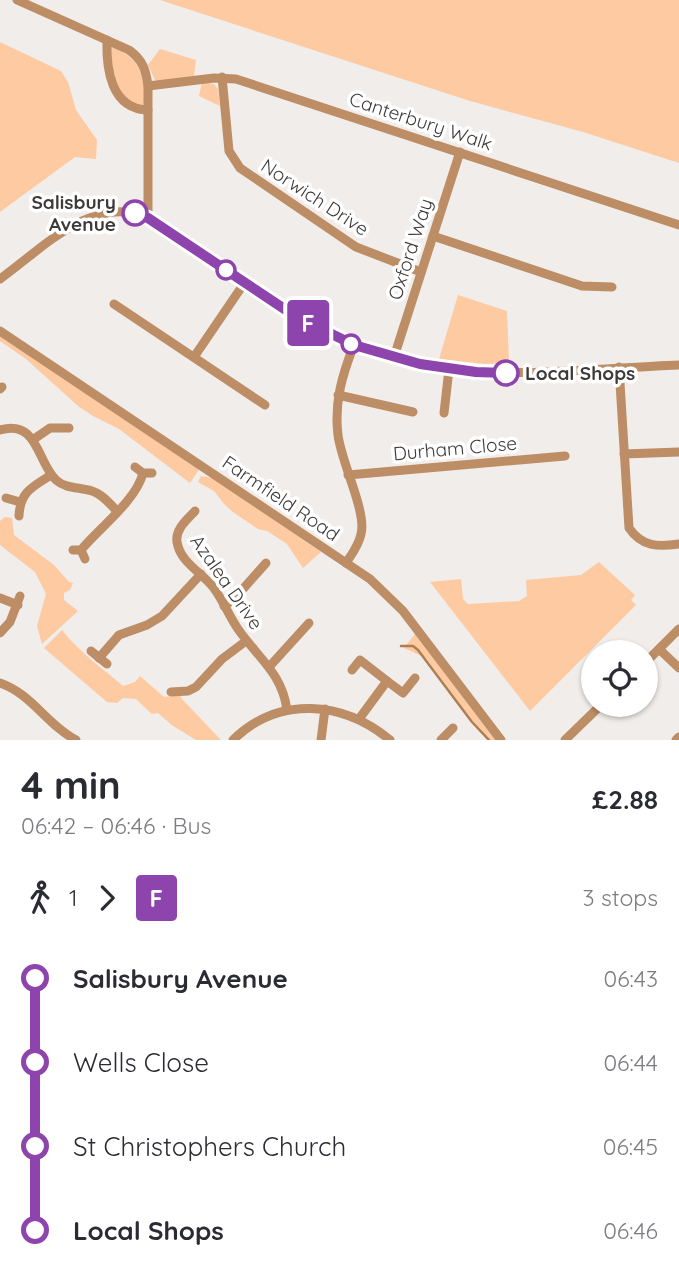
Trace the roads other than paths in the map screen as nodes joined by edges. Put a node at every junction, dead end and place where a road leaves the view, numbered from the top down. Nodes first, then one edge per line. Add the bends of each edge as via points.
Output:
1 (17, 0) edge
2 (107, 40) junction
3 (222, 77) junction
4 (148, 86) junction
5 (148, 110) junction
6 (460, 152) junction
7 (148, 218) junction
8 (679, 225) edge
9 (433, 236) junction
10 (421, 272) junction
11 (0, 279) edge
12 (244, 282) junction
13 (611, 286) dead end
14 (114, 304) dead end
15 (0, 331) edge
16 (354, 345) junction
17 (194, 357) junction
18 (394, 357) junction
19 (679, 365) edge
20 (619, 368) junction
21 (449, 369) junction
22 (338, 395) junction
23 (265, 405) dead end
24 (413, 412) dead end
25 (444, 413) dead end
26 (0, 421) edge
27 (71, 427) dead end
28 (0, 429) edge
29 (34, 439) junction
30 (679, 452) edge
31 (624, 454) junction
32 (565, 456) dead end
33 (143, 471) dead end
34 (51, 475) junction
35 (348, 475) junction
36 (6, 498) dead end
37 (20, 502) junction
38 (195, 510) dead end
39 (117, 512) junction
40 (19, 516) dead end
41 (679, 544) edge
42 (80, 553) dead end
43 (266, 563) dead end
44 (346, 563) junction
45 (250, 564) dead end
46 (258, 572) junction
47 (201, 574) junction
48 (0, 598) edge
49 (224, 606) junction
50 (302, 626) dead end
51 (679, 629) edge
52 (0, 633) edge
53 (246, 641) junction
54 (659, 649) joint
55 (99, 658) dead end
56 (269, 667) junction
57 (679, 668) edge
58 (352, 670) dead end
59 (415, 678) dead end
60 (387, 681) junction
61 (0, 683) edge
62 (171, 692) dead end
63 (325, 709) junction
64 (287, 710) junction
65 (589, 717) edge
66 (359, 719) junction
67 (60, 736) edge
68 (76, 740) edge
69 (233, 740) edge
70 (320, 740) edge
71 (390, 740) edge
72 (501, 740) edge
73 (565, 740) edge

1 - 2 street
2 - 4 street via 138,56
2 - 5 street via 110,80 117,94 134,108
3 - 4 street, Canterbury Walk
3 - 6 street, Canterbury Walk
3 - 10 street, Norwich Drive via 229,151 240,168 356,247
4 - 5 street
5 - 7 street
6 - 8 street, Canterbury Walk
6 - 9 street, Oxford Way
7 - 11 street via 118,210 89,216
7 - 12 street
9 - 10 street, Oxford Way
9 - 13 street via 582,286
10 - 18 street, Oxford Way
12 - 16 street via 295,316
12 - 17 street
14 - 17 street
15 - 44 street, Farmfield Road
16 - 18 street
16 - 22 street
17 - 23 street
18 - 21 street
19 - 20 street
20 - 21 street via 508,373
20 - 31 street
21 - 25 street
22 - 24 street
22 - 35 street via 338,435
26 - 28 street
27 - 29 street via 50,428
28 - 29 street via 15,429
29 - 34 street
30 - 31 street
31 - 41 street via 629,528 648,544
32 - 35 street, Durham Close
33 - 39 street
34 - 37 street via 26,492
34 - 39 street via 64,485 99,494
35 - 44 street via 363,527
36 - 37 street
37 - 40 street
38 - 47 street, Azalea Drive via 180,527 177,543
39 - 42 street
43 - 46 street
44 - 72 street, Farmfield Road via 403,611
45 - 46 street
46 - 49 street
47 - 49 street, Azalea Drive
47 - 55 street via 162,616 119,635
48 - 52 street via 19,601
49 - 53 street, Azalea Drive
50 - 56 street
51 - 54 street
53 - 56 street, Azalea Drive
53 - 62 street via 195,687
54 - 57 street
56 - 64 street, Azalea Drive via 283,689
58 - 60 street via 360,660
59 - 60 street via 400,697
60 - 66 street
61 - 67 street via 20,692
63 - 64 street
63 - 66 street
63 - 70 street
64 - 69 street via 256,721
65 - 73 street
66 - 71 street
67 - 68 street

